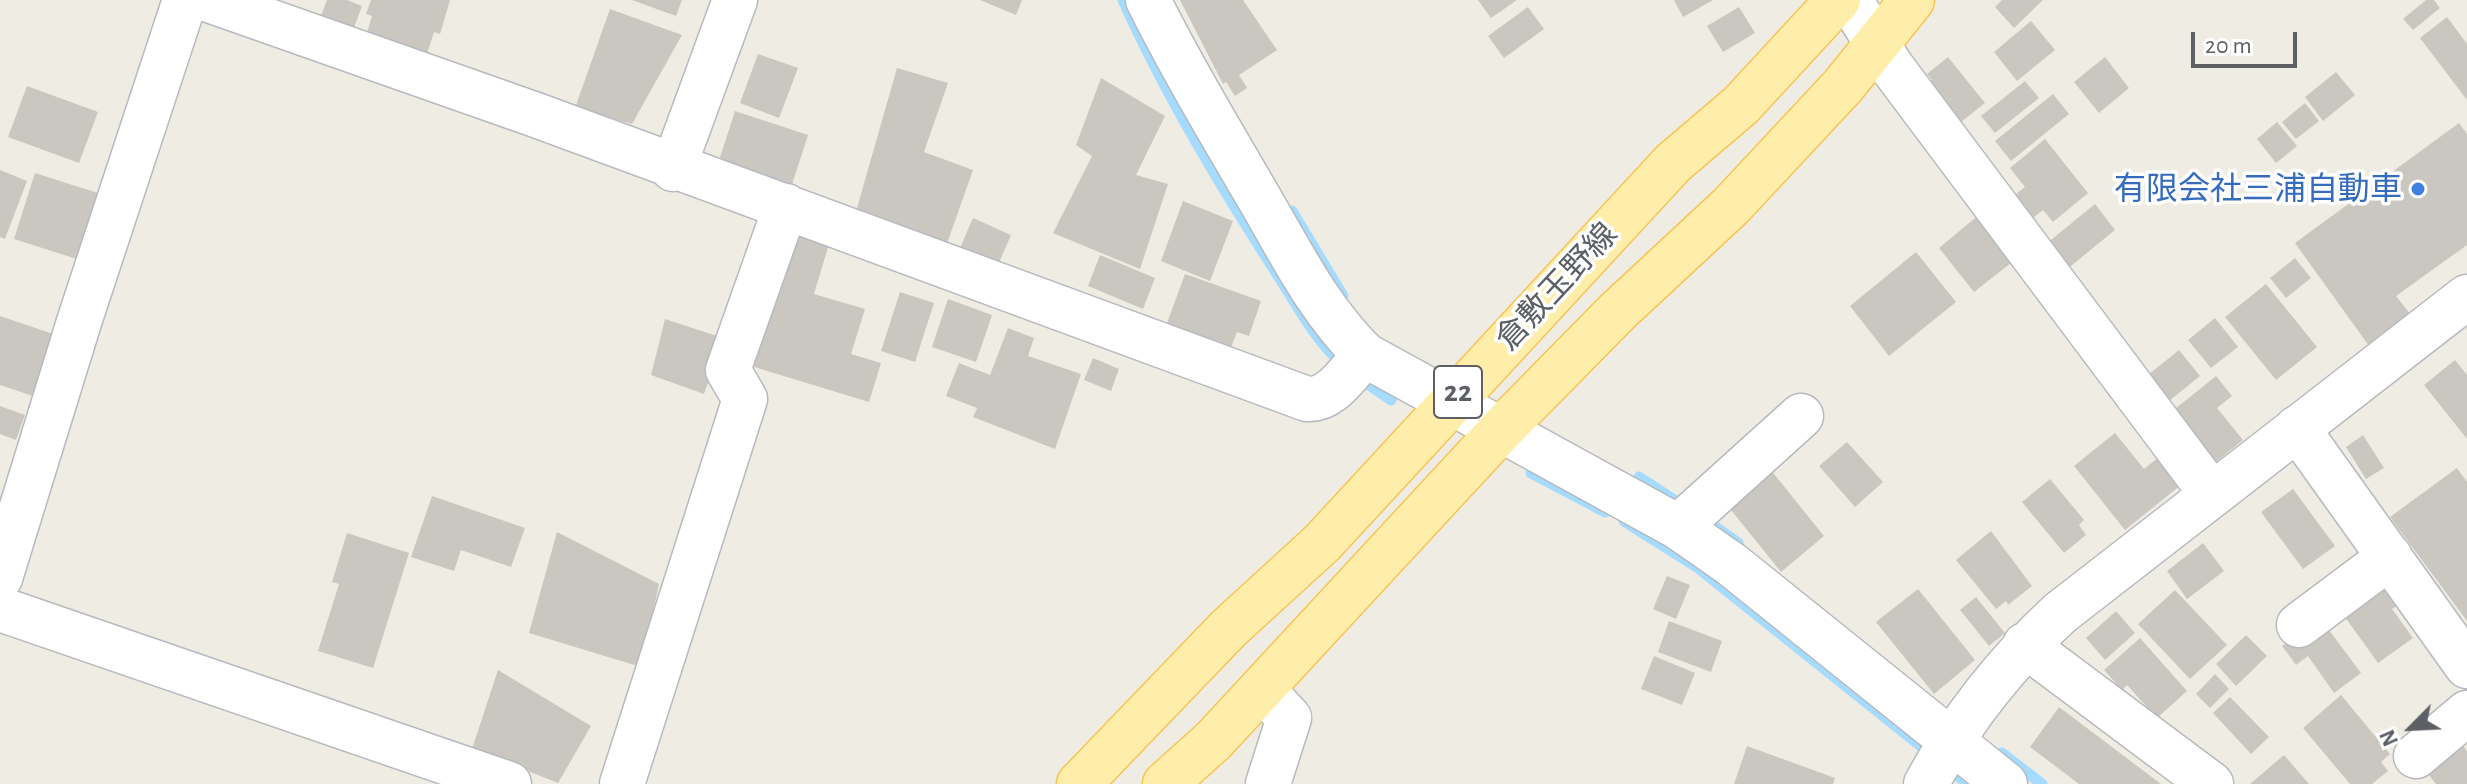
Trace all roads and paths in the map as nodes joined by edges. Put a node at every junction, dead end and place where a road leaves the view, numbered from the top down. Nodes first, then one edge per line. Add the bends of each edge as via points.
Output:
1 (185, 0) edge
2 (209, 0) edge
3 (735, 0) edge
4 (1148, 0) edge
5 (1838, 0) edge
6 (1850, 0) edge
7 (1912, 0) edge
8 (1876, 43) junction
9 (673, 169) junction
10 (786, 206) junction
11 (2467, 297) edge
12 (1354, 367) junction
13 (1448, 403) junction
14 (1801, 416) dead end
15 (2297, 428) junction
16 (1500, 431) junction
17 (2211, 493) junction
18 (1690, 516) junction
19 (2390, 557) junction
20 (0, 578) edge
21 (0, 609) edge
22 (2299, 625) dead end
23 (2025, 645) junction
24 (2467, 666) edge
25 (1262, 689) junction
26 (2467, 713) edge
27 (2416, 756) dead end
28 (1937, 763) edge
29 (509, 784) edge
30 (622, 784) edge
31 (1079, 784) edge
32 (1165, 784) edge
33 (1268, 784) edge
34 (2005, 784) edge
35 (2211, 784) edge

1 - 20 street
2 - 9 street
3 - 9 street
4 - 12 street
5 - 13 main road, 倉敷玉野線 / 22 via 1741,105 1673,163
6 - 8 street
7 - 8 main road, 倉敷玉野線 / 22
8 - 16 main road, 倉敷玉野線 / 22 via 1731,206
8 - 17 street
9 - 10 street
10 - 12 street via 1307,399 1319,400
10 - 30 street via 728,370 745,399
11 - 15 street
12 - 13 street
13 - 16 street
13 - 31 main road, 倉敷玉野線 / 22 via 1322,543 1229,628
14 - 18 street
15 - 17 street
15 - 19 street
16 - 18 street
16 - 25 main road, 倉敷玉野線 / 22
17 - 23 street
18 - 28 street via 1731,564
19 - 22 street
19 - 24 street
21 - 29 street
23 - 28 street
23 - 35 street
25 - 32 main road, 倉敷玉野線 / 22
25 - 33 street via 1289,718
26 - 27 street
28 - 34 street

